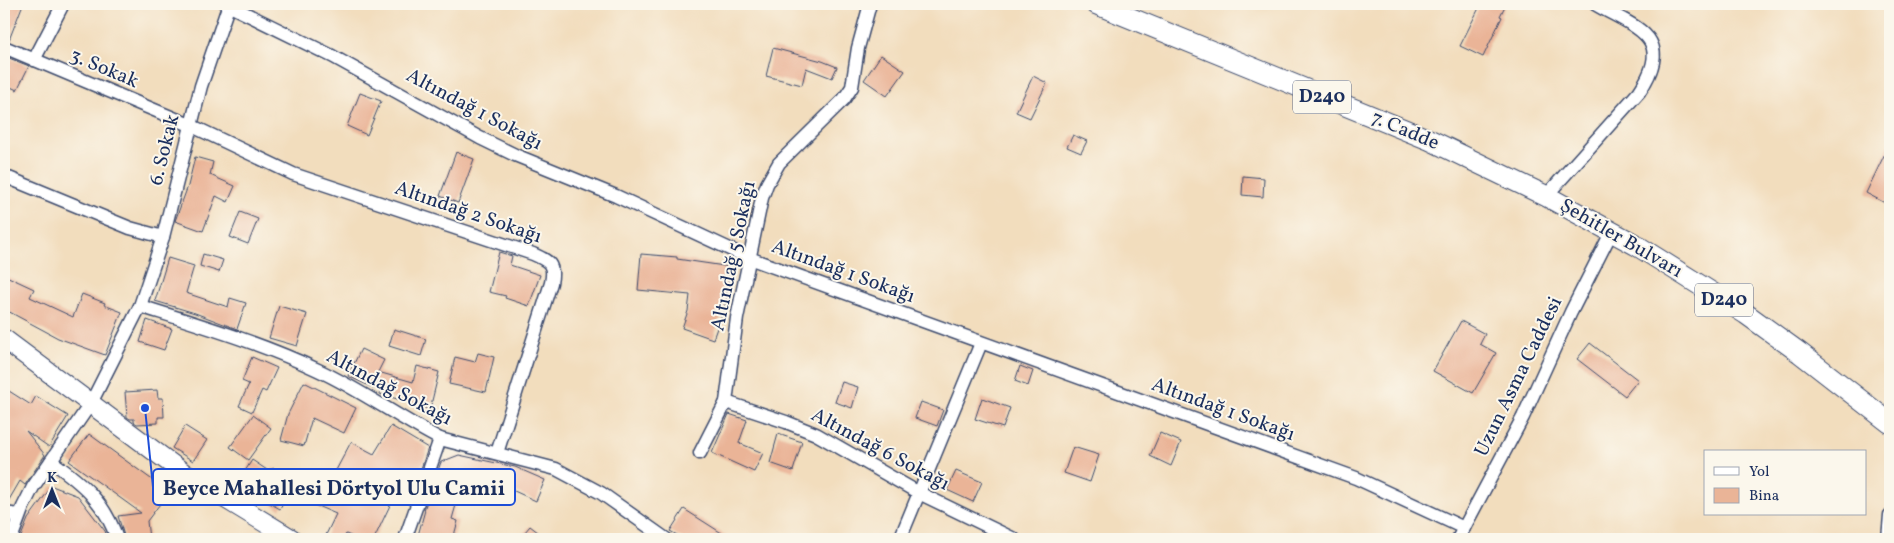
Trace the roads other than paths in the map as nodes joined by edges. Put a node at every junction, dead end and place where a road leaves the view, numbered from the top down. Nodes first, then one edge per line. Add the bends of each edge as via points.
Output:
1 (63, 4) edge
2 (228, 4) edge
3 (870, 4) edge
4 (1096, 4) edge
5 (1595, 4) edge
6 (4, 47) edge
7 (34, 60) junction
8 (190, 125) junction
9 (4, 176) edge
10 (1546, 196) junction
11 (1612, 231) junction
12 (163, 237) junction
13 (749, 258) junction
14 (140, 306) junction
15 (4, 339) edge
16 (981, 343) junction
17 (726, 402) junction
18 (91, 403) junction
19 (1890, 423) edge
20 (440, 439) junction
21 (497, 453) junction
22 (700, 453) dead end
23 (51, 461) junction
24 (919, 493) junction
25 (4, 513) edge
26 (19, 515) junction
27 (1890, 515) edge
28 (1461, 534) edge
29 (11, 539) edge
30 (117, 539) edge
31 (292, 539) edge
32 (405, 539) edge
33 (666, 539) edge
34 (900, 539) edge
35 (1014, 539) edge
36 (1888, 539) edge

1 - 7 street
2 - 8 street, 6. Sokak
2 - 13 street, Altındağ 1 Sokağı via 332,56 480,138
3 - 13 street, Altındağ 5 Sokağı via 852,87 772,173 762,198
4 - 10 main road, 7. Cadde / D240 via 1430,140
5 - 10 street via 1644,32 1652,42 1653,65 1639,92
6 - 7 street, 3. Sokak
7 - 8 street, 3. Sokak
8 - 12 street, 6. Sokak
8 - 21 street, Altındağ 2 Sokağı via 293,174 547,260 552,267 551,283
9 - 12 street via 130,228
10 - 11 main road, Şehitler Bulvarı / D240
11 - 19 main road, Şehitler Bulvarı / D240 via 1746,314
11 - 28 street, Uzun Asma Caddesi via 1523,417
12 - 14 street, 6. Sokak
13 - 16 street, Altındağ 1 Sokağı
13 - 17 street, Altındağ 5 Sokağı
14 - 18 street, 6. Sokak
14 - 20 street, Altındağ Sokağı via 254,343 319,370
15 - 18 street
16 - 24 street
16 - 28 street, Altındağ 1 Sokağı via 1356,478
17 - 22 street, Altındağ 5 Sokağı
17 - 24 street, Altındağ 6 Sokağı via 816,434
18 - 23 street, 6. Sokak
18 - 31 street via 185,474
20 - 21 street, Altındağ Sokağı
20 - 32 street
21 - 33 street, Altındağ Sokağı via 556,469 578,479
23 - 26 street, 6. Sokak
23 - 30 street via 76,479 100,503
24 - 34 street
24 - 35 street, Altındağ 6 Sokağı
25 - 26 street
26 - 29 street, 6. Sokak
27 - 36 street

